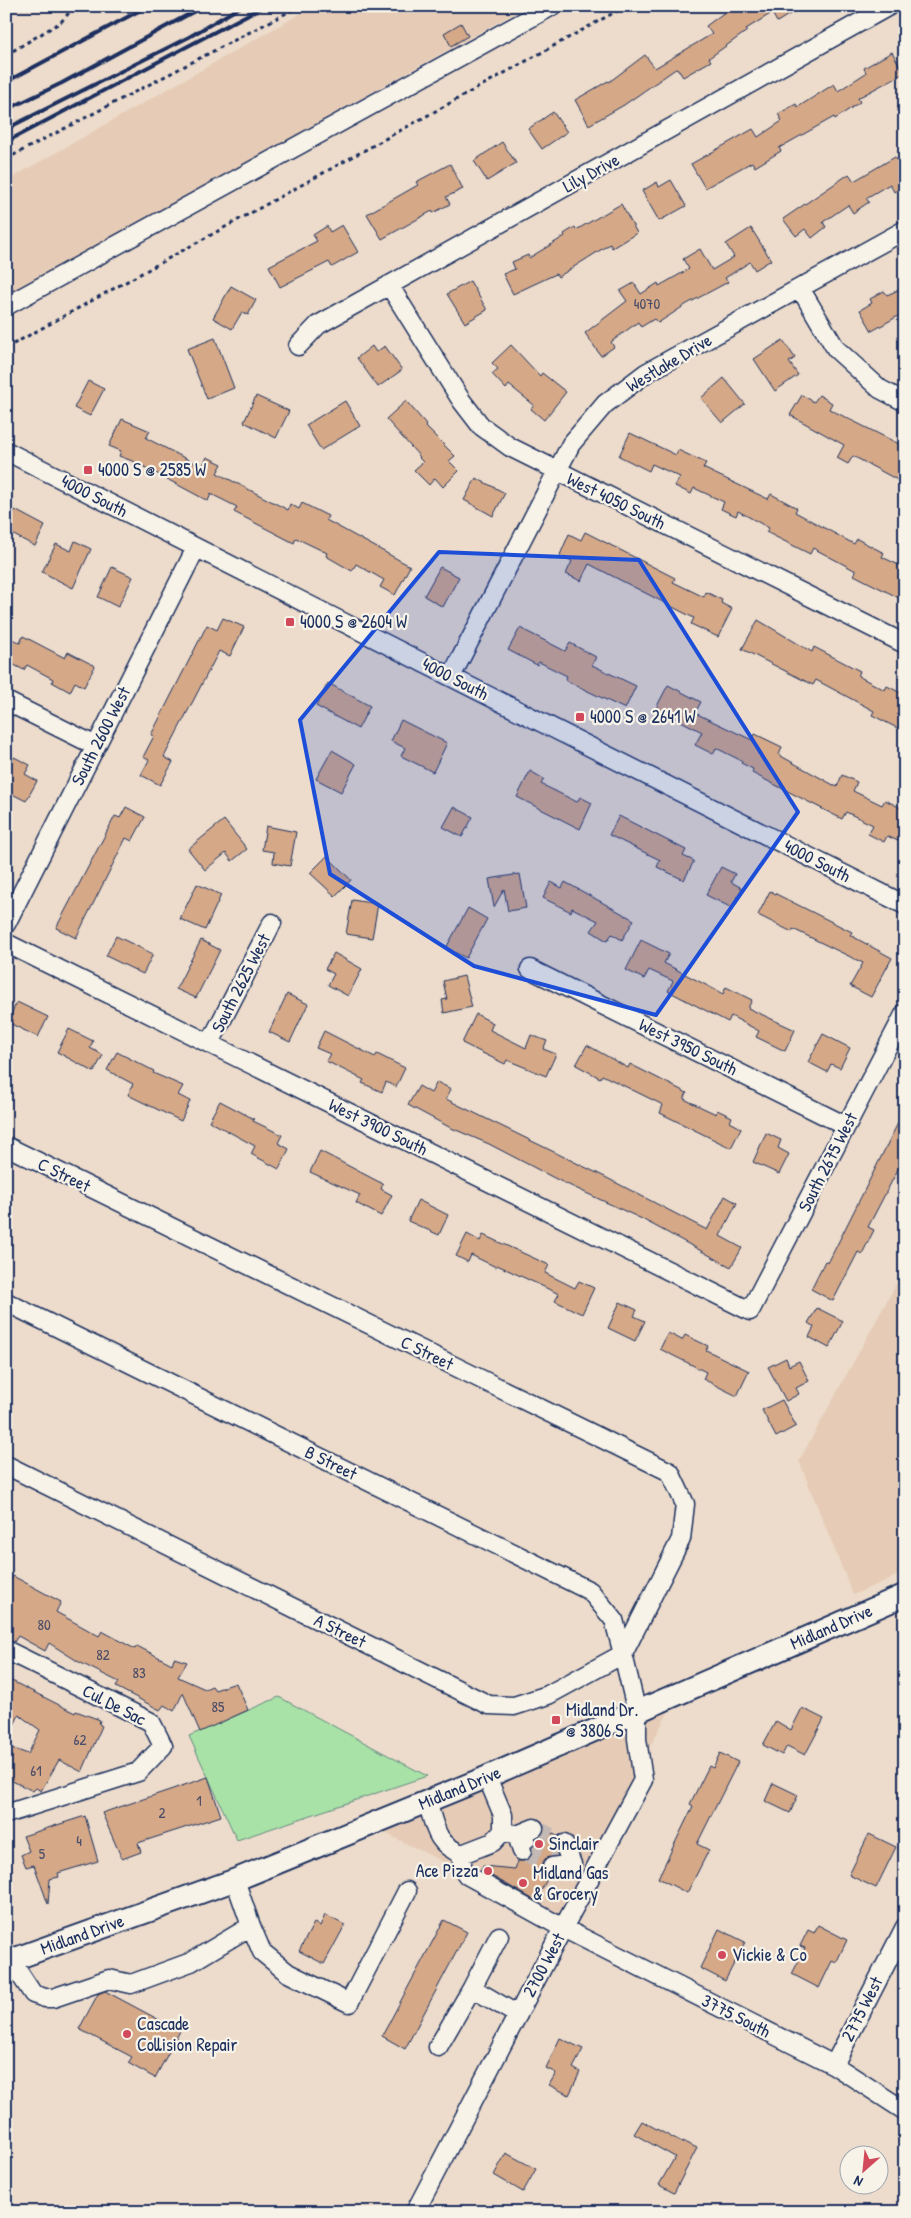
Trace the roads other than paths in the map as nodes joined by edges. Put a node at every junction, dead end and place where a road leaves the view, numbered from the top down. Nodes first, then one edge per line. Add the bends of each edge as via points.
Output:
1 (552, 6) edge
2 (889, 6) edge
3 (905, 230) edge
4 (389, 285) junction
5 (800, 288) junction
6 (6, 306) edge
7 (298, 346) dead end
8 (905, 402) edge
9 (6, 451) edge
10 (556, 472) junction
11 (196, 548) junction
12 (905, 644) edge
13 (451, 678) junction
14 (6, 701) edge
15 (96, 746) junction
16 (905, 905) edge
17 (272, 923) dead end
18 (6, 924) edge
19 (6, 943) edge
20 (530, 969) dead end
21 (905, 1013) edge
22 (210, 1043) junction
23 (846, 1126) junction
24 (6, 1146) edge
25 (6, 1302) edge
26 (750, 1311) joint
27 (6, 1464) edge
28 (905, 1595) edge
29 (6, 1650) edge
30 (623, 1654) junction
31 (637, 1713) junction
32 (487, 1776) junction
33 (427, 1801) junction
34 (6, 1814) edge
35 (462, 1854) junction
36 (561, 1858) tunnel mouth
37 (235, 1880) junction
38 (589, 1880) junction
39 (407, 1891) dead end
40 (252, 1926) junction
41 (905, 1927) edge
42 (563, 1928) junction
43 (499, 1936) dead end
44 (8, 1959) edge
45 (472, 1988) junction
46 (518, 2015) junction
47 (438, 2047) dead end
48 (834, 2065) junction
49 (905, 2111) edge
50 (415, 2212) edge

1 - 6 street
2 - 4 street, Lily Drive
3 - 5 street, Westlake Drive
4 - 7 street, Lily Drive via 318,325
4 - 10 street, West 4050 South via 481,426 510,447
5 - 8 street via 836,349 880,389
5 - 10 street, Westlake Drive via 646,374 605,404 571,444
9 - 11 street, 4000 South
10 - 12 street, West 4050 South
10 - 13 street, Westlake Drive
11 - 13 street, 4000 South
11 - 15 street, South 2600 West
13 - 16 street, 4000 South
14 - 15 street
15 - 18 street, South 2600 West
17 - 22 street, South 2625 West
19 - 22 street, West 3900 South
20 - 23 street, West 3950 South
21 - 23 street, South 2675 West
22 - 26 street, West 3900 South
23 - 26 street, South 2675 West
24 - 30 street, C Street via 670,1472 685,1504 681,1539
25 - 30 street, B Street via 590,1591 614,1620
27 - 30 street, A Street via 489,1705 514,1706 548,1695
28 - 31 main road, Midland Drive
29 - 34 street, Cul De Sac via 151,1722 163,1746 138,1772
30 - 31 street
31 - 32 main road, Midland Drive
31 - 38 street, 2700 West via 643,1780
32 - 33 main road, Midland Drive
32 - 35 street via 503,1815 521,1837 493,1842
33 - 35 street via 440,1840
33 - 37 main road, Midland Drive
35 - 42 street, 3775 South via 462,1868 468,1875
36 - 38 street
37 - 40 street
37 - 44 main road, Midland Drive
38 - 42 street, 2700 West
39 - 40 street via 349,2002 288,1973 262,1952
40 - 44 street via 191,1962 131,1984 109,1979 53,1998 33,1994
41 - 48 street, 2775 West
42 - 46 street, 2700 West
42 - 48 street, 3775 South
43 - 45 street
45 - 46 street
45 - 47 street
46 - 50 street, 2700 West
48 - 49 street, 3775 South

